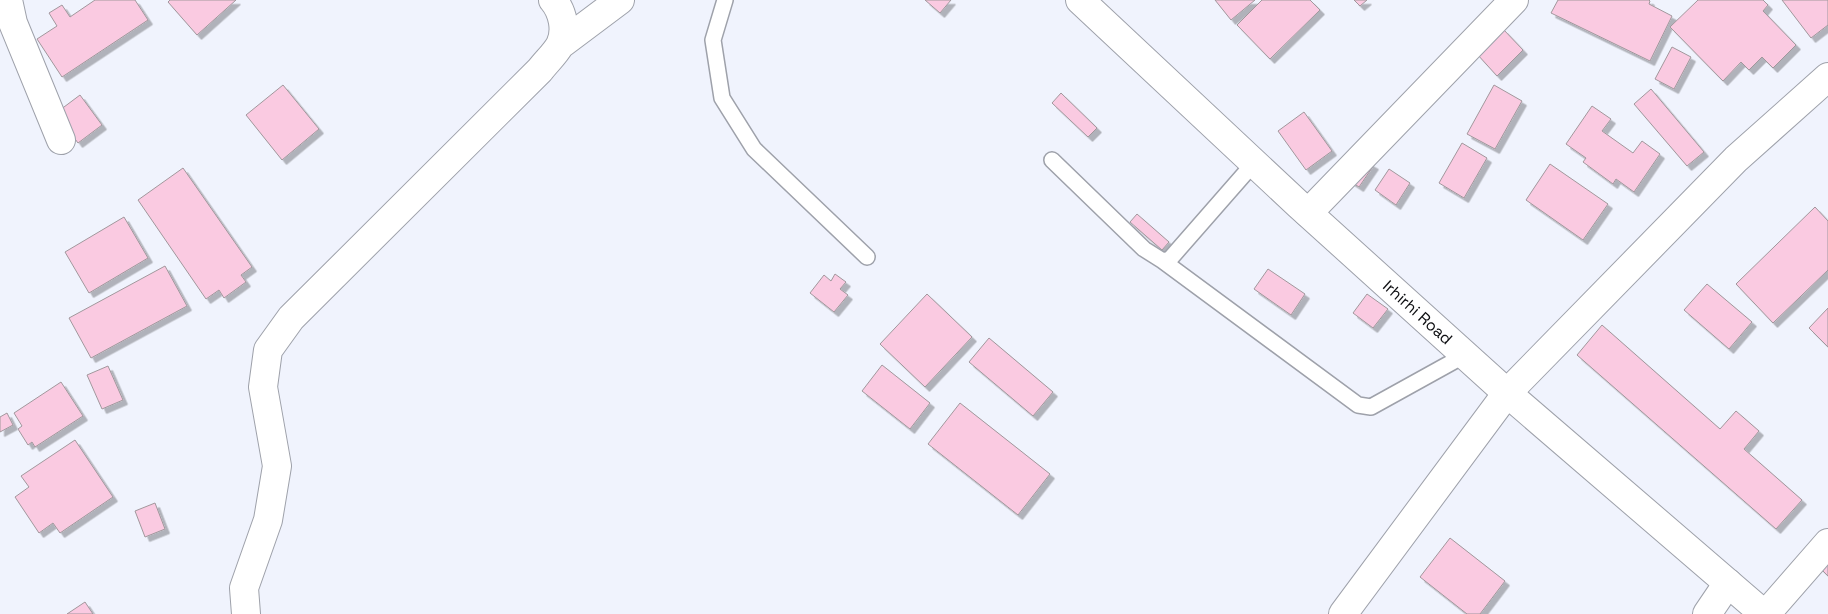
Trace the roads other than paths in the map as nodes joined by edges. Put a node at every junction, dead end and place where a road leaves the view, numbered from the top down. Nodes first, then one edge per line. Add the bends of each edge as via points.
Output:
1 (8, 0) edge
2 (554, 0) edge
3 (620, 0) edge
4 (725, 0) edge
5 (1082, 0) edge
6 (1514, 0) edge
7 (560, 45) junction
8 (1828, 77) edge
9 (61, 140) dead end
10 (1052, 160) dead end
11 (1254, 163) junction
12 (1308, 213) junction
13 (866, 257) dead end
14 (1163, 261) junction
15 (1465, 355) junction
16 (1507, 392) junction
17 (1828, 544) edge
18 (1728, 583) junction
19 (246, 614) edge
20 (1343, 614) edge
21 (1708, 614) edge
22 (1765, 614) edge

1 - 9 street via 13,23
2 - 7 street via 564,25
3 - 7 street
4 - 13 lane via 713,40 722,98 754,149
5 - 11 street, Irhirhi Road
6 - 12 street
7 - 19 street via 540,70 291,318 268,350 263,387 277,466 268,520 244,588
8 - 16 street via 1736,160
10 - 14 lane via 1144,249
11 - 12 street, Irhirhi Road
11 - 14 lane via 1170,259
12 - 15 street, Irhirhi Road
14 - 15 lane via 1358,406 1371,407
15 - 16 street, Irhirhi Road
16 - 18 street, Irhirhi Road
16 - 20 street
17 - 22 street
18 - 21 street
18 - 22 street, Irhirhi Road

